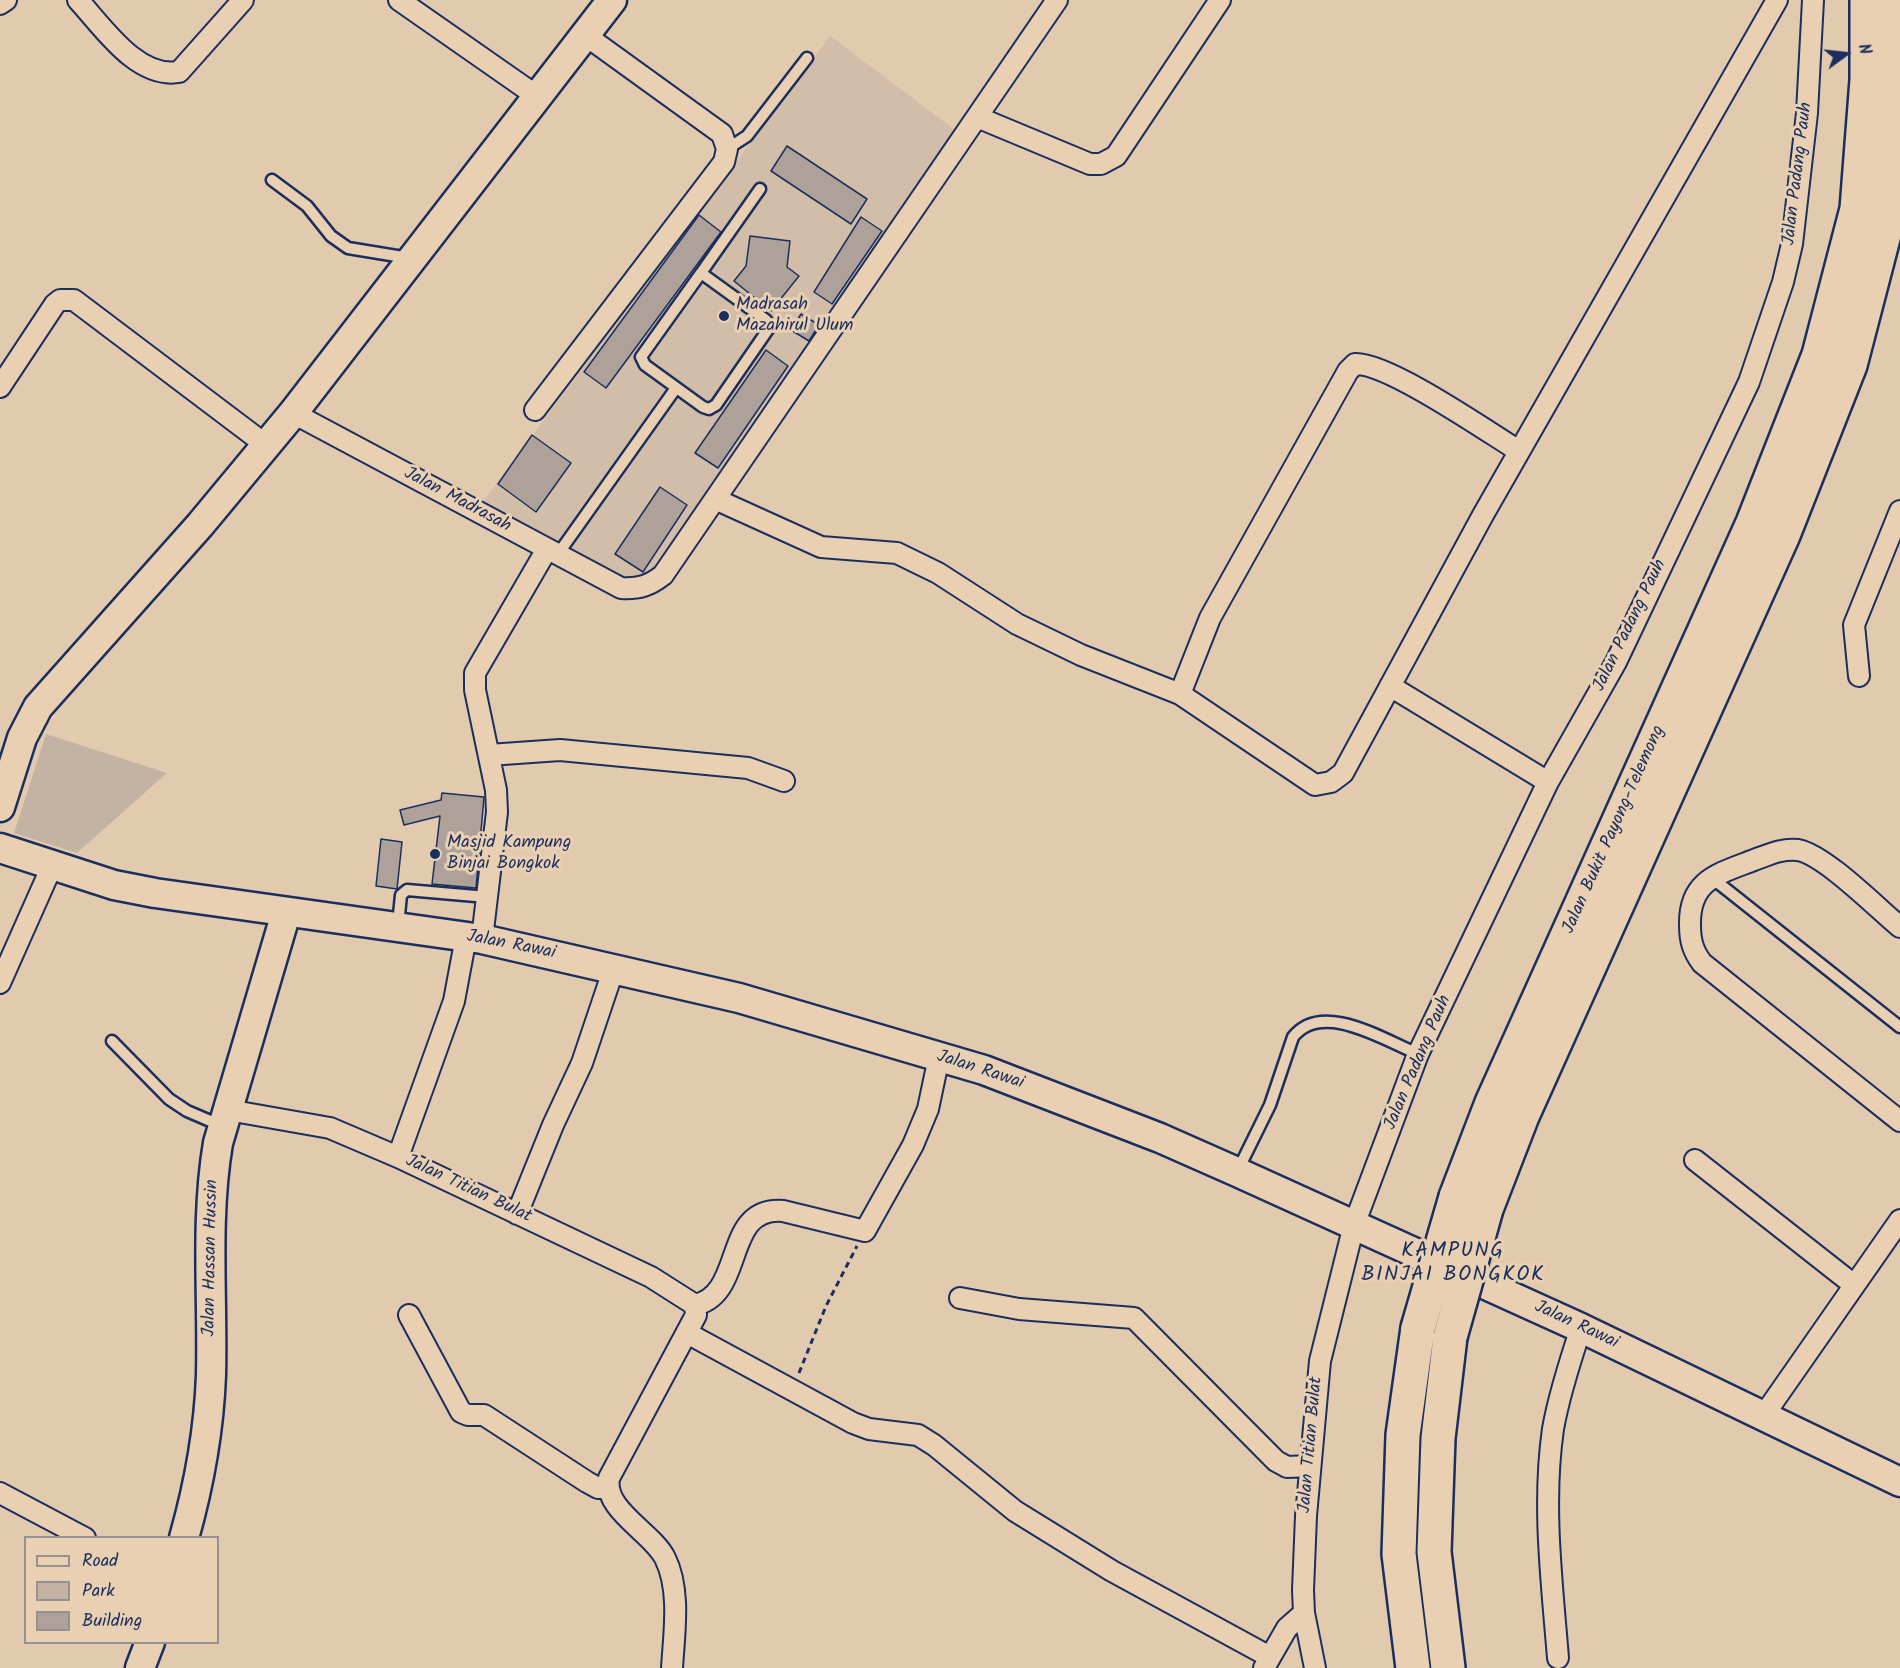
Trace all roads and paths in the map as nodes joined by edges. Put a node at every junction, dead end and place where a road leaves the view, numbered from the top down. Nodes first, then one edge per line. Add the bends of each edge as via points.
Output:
1 (6, 0) edge
2 (78, 0) edge
3 (243, 0) edge
4 (399, 0) edge
5 (612, 0) edge
6 (1058, 0) edge
7 (1220, 0) edge
8 (1777, 0) edge
9 (1813, 0) edge
10 (1867, 0) edge
11 (1900, 0) edge
12 (0, 4) edge
13 (585, 35) junction
14 (807, 58) dead end
15 (537, 97) junction
16 (977, 117) junction
17 (727, 149) junction
18 (272, 180) dead end
19 (760, 189) dead end
20 (414, 259) junction
21 (701, 273) junction
22 (0, 387) edge
23 (676, 388) junction
24 (535, 410) dead end
25 (293, 413) junction
26 (266, 445) junction
27 (1519, 451) junction
28 (715, 499) junction
29 (1900, 512) edge
30 (553, 551) junction
31 (1859, 676) dead end
32 (1390, 686) junction
33 (1180, 694) junction
34 (489, 755) junction
35 (784, 781) dead end
36 (1548, 782) junction
37 (0, 807) edge
38 (0, 848) edge
39 (52, 866) junction
40 (1712, 878) junction
41 (487, 897) junction
42 (286, 913) junction
43 (1900, 927) edge
44 (397, 928) junction
45 (474, 938) junction
46 (614, 968) junction
47 (0, 983) edge
48 (1900, 1027) edge
49 (112, 1041) dead end
50 (1418, 1054) junction
51 (939, 1057) junction
52 (225, 1118) junction
53 (1900, 1121) edge
54 (398, 1157) junction
55 (1695, 1161) dead end
56 (1237, 1172) junction
57 (517, 1214) junction
58 (1900, 1220) edge
59 (1354, 1225) junction
60 (865, 1231) junction
61 (1854, 1285) junction
62 (960, 1298) dead end
63 (695, 1305) junction
64 (409, 1314) dead end
65 (1581, 1328) junction
66 (687, 1333) junction
67 (789, 1389) junction
68 (1764, 1415) junction
69 (1310, 1466) junction
70 (1900, 1482) edge
71 (608, 1487) junction
72 (0, 1493) edge
73 (82, 1536) edge
74 (185, 1536) edge
75 (1304, 1613) junction
76 (149, 1644) edge
77 (1558, 1658) dead end
78 (1267, 1663) edge
79 (140, 1668) edge
80 (672, 1668) edge
81 (1315, 1668) edge
82 (1413, 1668) edge
83 (1448, 1668) edge

1 - 12 street
2 - 3 street via 124,51 145,65 172,73 179,72
4 - 15 street
5 - 13 main road
6 - 16 street
7 - 16 street via 1109,161 1089,164
8 - 27 street
9 - 36 street, Jalan Padang Pauh via 1807,113 1792,244 1761,349 1616,662
10 - 82 highway, Jalan Bukit Payong-Telemong, bridge via 1867,80 1857,209 1819,354 1753,523 1492,1103 1455,1197 1418,1328 1403,1435 1399,1554
11 - 83 highway, Jalan Bukit Payong-Telemong, bridge via 1900,81 1889,215 1850,365 1784,536 1522,1116 1486,1209 1450,1337 1438,1438 1434,1552
13 - 15 main road
13 - 17 street via 722,134
14 - 17 lane via 747,136
15 - 20 main road
16 - 28 street
17 - 24 street via 724,162
18 - 20 lane via 307,206 331,236 348,248
19 - 21 lane
20 - 25 main road
21 - 23 lane via 641,357 645,365
21 - 23 lane via 766,320 769,328 713,407 703,407
22 - 26 street via 55,304 74,300
23 - 30 lane
25 - 26 main road
25 - 30 street, Jalan Madrasah
26 - 37 main road via 38,707 22,738
27 - 32 street
27 - 33 street via 1402,381 1376,368 1355,364 1210,618
28 - 30 street, Jalan Madrasah via 663,575 638,589 621,588
28 - 33 street via 821,547 897,553 938,573 1017,624 1081,655
29 - 31 street via 1854,625
30 - 34 street via 475,674
32 - 33 street via 1343,773 1330,782 1315,785
32 - 36 street
34 - 35 street via 561,750 748,768
34 - 41 street via 497,812
36 - 50 street, Jalan Padang Pauh
38 - 39 main road, Jalan Rawai
39 - 42 main road, Jalan Rawai via 124,887
39 - 47 street
40 - 43 street via 1772,853 1799,850 1822,861
40 - 48 lane
40 - 53 street via 1697,890 1692,901 1690,937 1702,963
41 - 44 lane via 407,890 401,895
41 - 45 street
42 - 44 main road, Jalan Rawai
42 - 52 main road, Jalan Hassan Hussin
44 - 45 main road, Jalan Rawai
45 - 46 main road, Jalan Rawai
45 - 54 street
46 - 51 main road, Jalan Rawai via 739,998
46 - 57 street via 582,1063
49 - 52 lane via 169,1099 187,1111
50 - 56 lane via 1337,1021 1316,1021 1299,1029
50 - 59 street, Jalan Padang Pauh
51 - 56 main road, Jalan Rawai via 1072,1103
51 - 60 street via 928,1109 913,1146
52 - 54 street, Jalan Titian Bulat via 330,1128
52 - 74 main road, Jalan Hassan Hussin via 209,1209 208,1412
54 - 57 street, Jalan Titian Bulat
55 - 61 street
56 - 59 main road, Jalan Rawai
57 - 63 street, Jalan Titian Bulat via 651,1277
58 - 61 street
59 - 65 main road, Jalan Rawai
59 - 69 street, Jalan Titian Bulat via 1320,1361
60 - 63 street via 783,1211 758,1215 745,1226 719,1292 707,1302
60 - 67 path via 826,1306 803,1367
61 - 68 street
62 - 69 street via 1019,1309 1134,1318 1276,1461 1287,1467
63 - 66 street via 696,1315
64 - 71 street via 461,1412 484,1415 592,1485
65 - 68 main road, Jalan Rawai
65 - 77 street via 1559,1398 1553,1432 1550,1564
66 - 67 street
66 - 71 street via 609,1478
67 - 78 street via 869,1429 918,1435 1015,1511
68 - 70 main road, Jalan Rawai
69 - 75 street, Jalan Titian Bulat
71 - 80 street via 614,1501 657,1546 670,1573 674,1607
72 - 73 street
75 - 78 street via 1287,1628
75 - 81 street, Jalan Titian Bulat
76 - 79 main road

